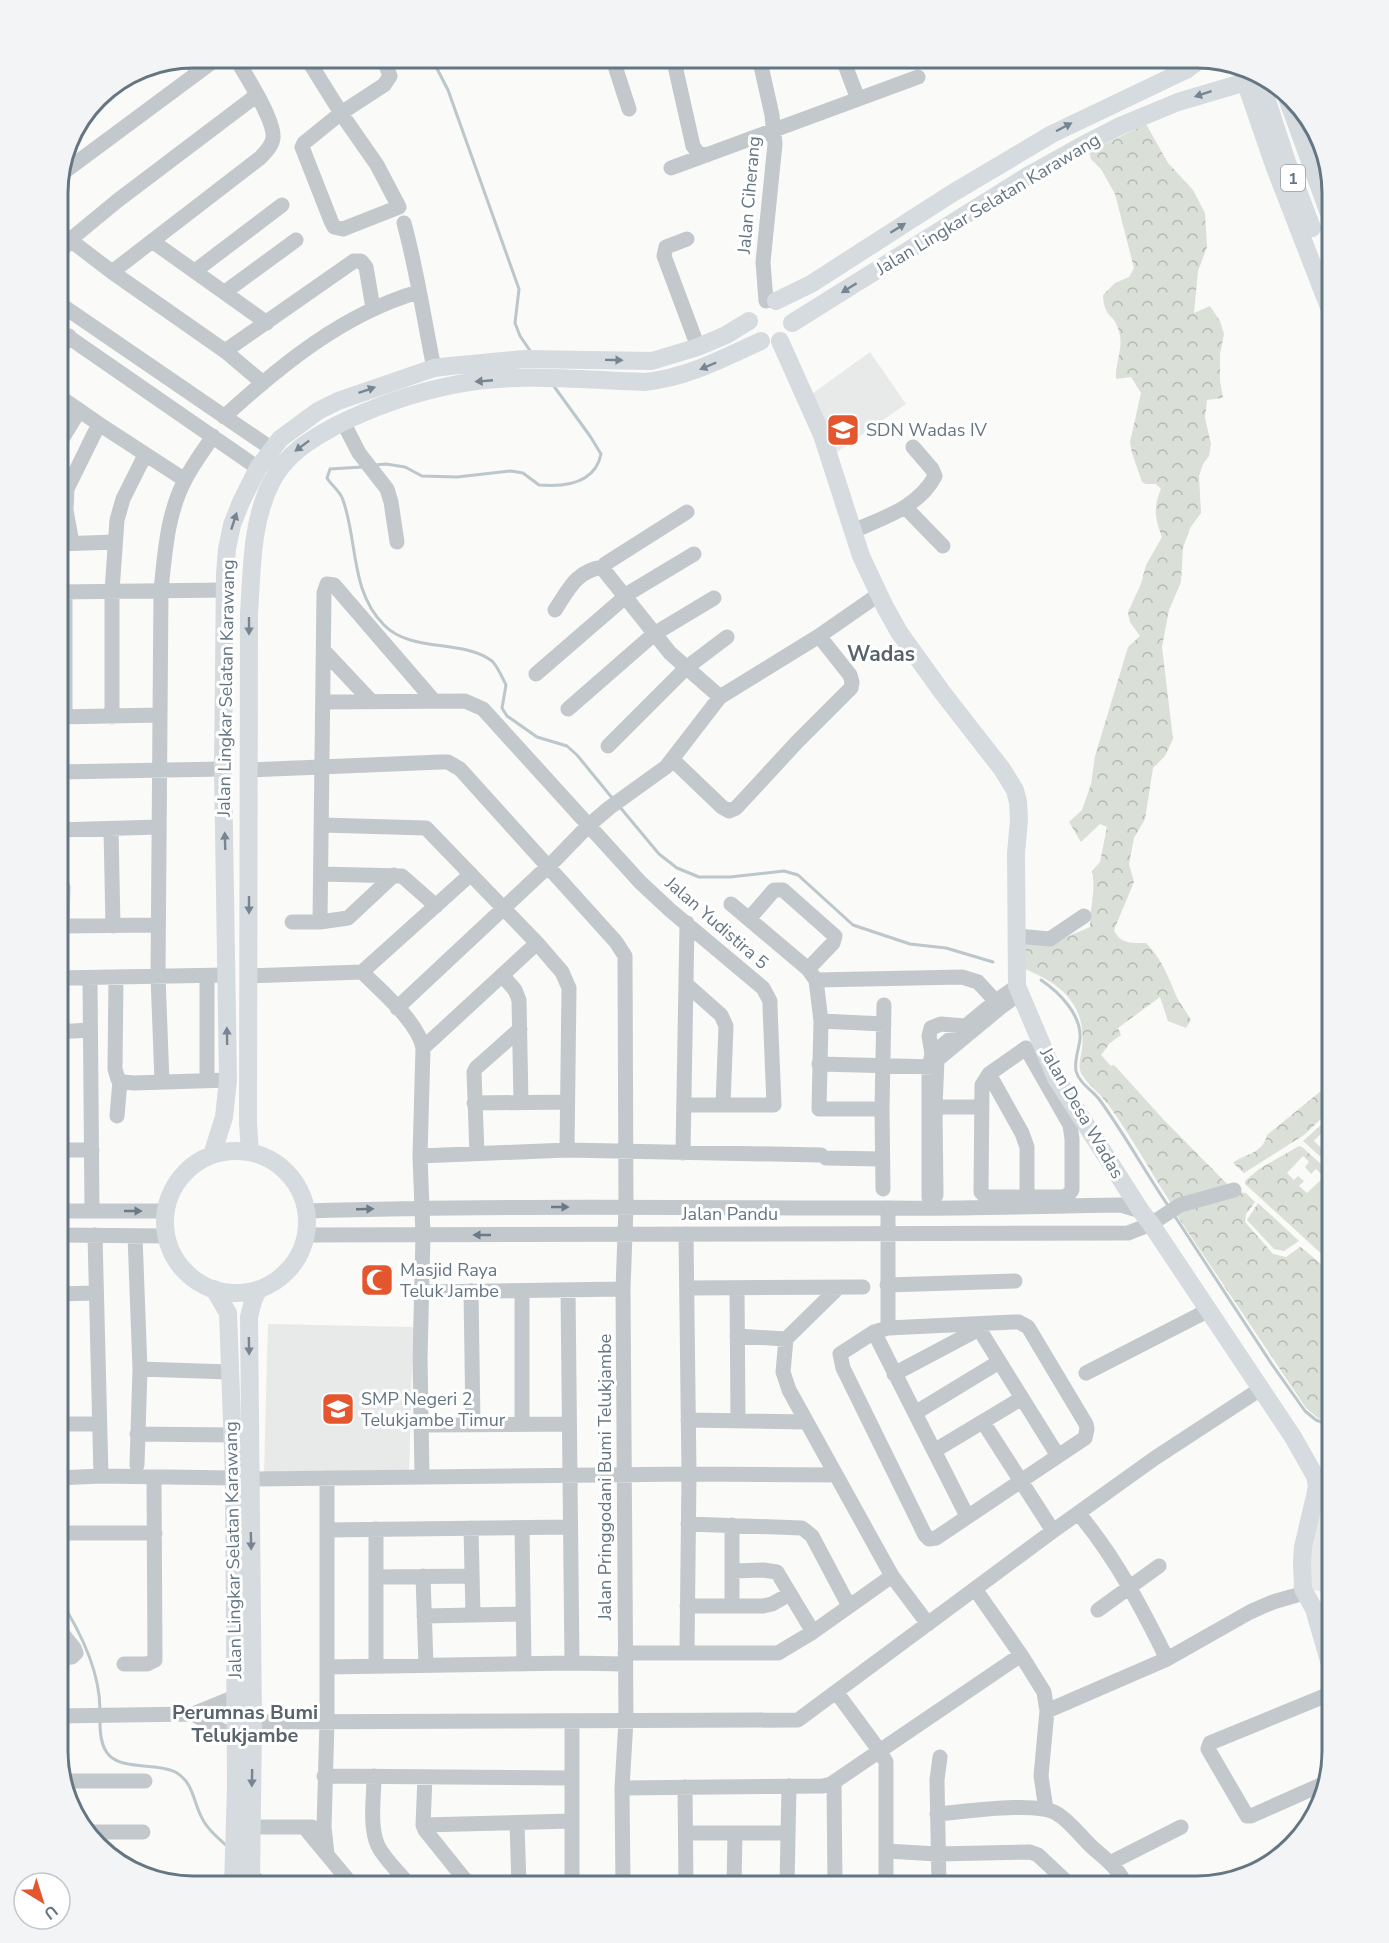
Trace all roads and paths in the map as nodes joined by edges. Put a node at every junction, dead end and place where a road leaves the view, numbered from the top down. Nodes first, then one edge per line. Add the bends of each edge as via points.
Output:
1 (195, 68) edge
2 (204, 68) edge
3 (241, 68) edge
4 (313, 68) edge
5 (387, 68) edge
6 (616, 68) edge
7 (675, 68) edge
8 (761, 68) edge
9 (846, 68) edge
10 (1189, 68) edge
11 (198, 72) junction
12 (918, 77) dead end
13 (1249, 79) edge
14 (1255, 82) edge
15 (1256, 83) edge
16 (257, 95) junction
17 (858, 99) junction
18 (629, 109) dead end
19 (341, 113) junction
20 (1292, 113) edge
21 (1274, 122) junction
22 (774, 131) junction
23 (1266, 141) junction
24 (707, 155) junction
25 (71, 167) edge
26 (671, 168) dead end
27 (1322, 194) edge
28 (282, 205) dead end
29 (404, 223) dead end
30 (68, 237) edge
31 (71, 239) junction
32 (687, 239) dead end
33 (296, 240) dead end
34 (152, 241) junction
35 (68, 243) edge
36 (1322, 254) edge
37 (195, 271) junction
38 (112, 272) junction
39 (1322, 289) edge
40 (225, 292) junction
41 (418, 292) junction
42 (771, 301) junction
43 (373, 308) junction
44 (68, 310) edge
45 (749, 321) junction
46 (267, 323) junction
47 (792, 323) junction
48 (68, 336) edge
49 (761, 341) junction
50 (780, 341) junction
51 (698, 347) junction
52 (225, 351) junction
53 (434, 368) junction
54 (263, 383) junction
55 (68, 403) edge
56 (79, 411) junction
57 (224, 417) junction
58 (343, 422) junction
59 (99, 424) junction
60 (68, 429) edge
61 (213, 436) junction
62 (913, 447) dead end
63 (272, 448) junction
64 (146, 454) junction
65 (258, 468) junction
66 (184, 480) junction
67 (68, 487) edge
68 (905, 507) junction
69 (687, 512) dead end
70 (853, 531) junction
71 (114, 542) junction
72 (397, 542) dead end
73 (68, 543) edge
74 (943, 546) dead end
75 (694, 554) dead end
76 (603, 567) junction
77 (160, 590) junction
78 (226, 590) junction
79 (112, 591) junction
80 (68, 592) edge
81 (878, 595) junction
82 (624, 596) junction
83 (714, 598) dead end
84 (555, 609) dead end
85 (654, 634) junction
86 (819, 636) junction
87 (727, 637) dead end
88 (324, 651) junction
89 (686, 668) junction
90 (536, 674) dead end
91 (250, 676) junction
92 (224, 678) junction
93 (720, 697) junction
94 (371, 701) junction
95 (434, 701) junction
96 (324, 702) junction
97 (568, 709) dead end
98 (160, 715) junction
99 (68, 717) edge
100 (112, 717) junction
101 (608, 746) dead end
102 (673, 760) junction
103 (323, 767) junction
104 (223, 769) junction
105 (160, 770) junction
106 (250, 770) junction
107 (68, 772) edge
108 (322, 825) junction
109 (588, 826) junction
110 (159, 827) junction
111 (111, 829) junction
112 (68, 830) edge
113 (549, 866) junction
114 (321, 874) junction
115 (471, 874) junction
116 (394, 875) junction
117 (731, 904) dead end
118 (436, 906) junction
119 (504, 908) junction
120 (1084, 916) dead end
121 (749, 919) junction
122 (292, 922) dead end
123 (320, 922) junction
124 (687, 923) junction
125 (158, 925) junction
126 (68, 926) edge
127 (113, 926) junction
128 (1017, 936) junction
129 (537, 944) junction
130 (362, 972) junction
131 (812, 974) junction
132 (227, 975) junction
133 (502, 975) junction
134 (158, 976) junction
135 (207, 976) junction
136 (249, 976) junction
137 (116, 977) junction
138 (68, 978) edge
139 (90, 978) junction
140 (686, 984) junction
141 (1018, 990) junction
142 (998, 1004) junction
143 (884, 1005) dead end
144 (397, 1008) junction
145 (821, 1021) junction
146 (884, 1024) junction
147 (520, 1029) junction
148 (90, 1030) junction
149 (68, 1031) edge
150 (423, 1048) junction
151 (934, 1062) junction
152 (819, 1065) junction
153 (883, 1065) junction
154 (988, 1074) junction
155 (207, 1080) junction
156 (228, 1080) junction
157 (120, 1081) junction
158 (162, 1082) junction
159 (521, 1102) junction
160 (567, 1102) junction
161 (474, 1103) junction
162 (684, 1105) junction
163 (723, 1105) junction
164 (882, 1109) junction
165 (932, 1111) junction
166 (982, 1111) junction
167 (1010, 1112) junction
168 (117, 1116) dead end
169 (68, 1150) edge
170 (92, 1150) junction
171 (567, 1150) junction
172 (626, 1151) junction
173 (250, 1152) junction
174 (684, 1153) junction
175 (477, 1154) junction
176 (212, 1155) junction
177 (420, 1156) junction
178 (881, 1159) junction
179 (932, 1187) dead end
180 (883, 1189) dead end
181 (1234, 1190) dead end
182 (1027, 1198) junction
183 (1063, 1206) junction
184 (422, 1207) junction
185 (626, 1207) junction
186 (888, 1208) junction
187 (68, 1211) edge
188 (92, 1211) junction
189 (166, 1211) junction
190 (307, 1211) junction
191 (1146, 1217) junction
192 (887, 1233) junction
193 (1062, 1233) junction
194 (624, 1234) junction
195 (686, 1234) junction
196 (68, 1235) edge
197 (95, 1235) junction
198 (307, 1235) junction
199 (423, 1235) junction
200 (135, 1236) junction
201 (166, 1236) junction
202 (1015, 1281) dead end
203 (887, 1285) junction
204 (863, 1287) dead end
205 (687, 1288) junction
206 (737, 1288) junction
207 (838, 1288) junction
208 (623, 1289) junction
209 (214, 1290) junction
210 (258, 1290) junction
211 (568, 1290) junction
212 (471, 1291) junction
213 (522, 1291) junction
214 (422, 1292) junction
215 (96, 1293) junction
216 (68, 1294) edge
217 (1209, 1310) junction
218 (978, 1326) junction
219 (881, 1330) junction
220 (737, 1336) junction
221 (786, 1339) junction
222 (999, 1362) junction
223 (140, 1369) junction
224 (229, 1372) junction
225 (894, 1374) junction
226 (1086, 1374) dead end
227 (1262, 1388) junction
228 (1022, 1398) junction
229 (915, 1413) junction
230 (688, 1420) junction
231 (738, 1421) junction
232 (806, 1422) junction
233 (983, 1422) junction
234 (68, 1424) edge
235 (99, 1424) junction
236 (473, 1424) junction
237 (522, 1424) junction
238 (569, 1424) junction
239 (422, 1425) junction
240 (137, 1434) junction
241 (231, 1435) junction
242 (934, 1451) junction
243 (1058, 1456) junction
244 (137, 1465) dead end
245 (689, 1474) junction
246 (624, 1475) junction
247 (100, 1476) junction
248 (570, 1476) junction
249 (835, 1476) junction
250 (68, 1477) edge
251 (154, 1477) junction
252 (422, 1477) junction
253 (242, 1478) junction
254 (327, 1478) junction
255 (1020, 1481) junction
256 (1079, 1514) junction
257 (967, 1516) junction
258 (688, 1524) junction
259 (732, 1525) junction
260 (570, 1527) junction
261 (471, 1528) junction
262 (522, 1528) junction
263 (376, 1529) junction
264 (327, 1530) junction
265 (1053, 1531) junction
266 (68, 1533) edge
267 (155, 1533) junction
268 (1159, 1566) dead end
269 (733, 1571) junction
270 (423, 1576) junction
271 (472, 1576) junction
272 (892, 1576) junction
273 (376, 1577) junction
274 (1129, 1588) junction
275 (975, 1589) junction
276 (1303, 1589) junction
277 (790, 1594) junction
278 (687, 1606) junction
279 (732, 1606) junction
280 (849, 1606) junction
281 (1098, 1610) dead end
282 (524, 1614) junction
283 (473, 1615) junction
284 (424, 1616) junction
285 (928, 1624) junction
286 (813, 1632) junction
287 (1322, 1637) edge
288 (68, 1641) edge
289 (687, 1652) junction
290 (1021, 1655) junction
291 (68, 1657) edge
292 (626, 1659) junction
293 (1167, 1659) junction
294 (572, 1663) junction
295 (124, 1664) dead end
296 (524, 1664) junction
297 (426, 1665) junction
298 (376, 1666) junction
299 (327, 1667) junction
300 (837, 1693) junction
301 (235, 1697) junction
302 (1322, 1697) edge
303 (1047, 1711) junction
304 (193, 1714) junction
305 (68, 1716) edge
306 (626, 1720) junction
307 (572, 1721) junction
308 (253, 1722) junction
309 (327, 1722) junction
310 (235, 1738) junction
311 (879, 1750) junction
312 (940, 1757) dead end
313 (324, 1776) junction
314 (374, 1776) junction
315 (425, 1777) junction
316 (571, 1778) junction
317 (145, 1780) dead end
318 (72, 1781) edge
319 (834, 1782) junction
320 (789, 1786) junction
321 (685, 1787) junction
322 (1316, 1787) edge
323 (622, 1788) junction
324 (1046, 1809) junction
325 (937, 1814) junction
326 (571, 1821) junction
327 (517, 1823) junction
328 (423, 1825) junction
329 (252, 1827) junction
330 (304, 1827) junction
331 (324, 1827) junction
332 (1181, 1827) dead end
333 (98, 1832) edge
334 (143, 1832) dead end
335 (686, 1833) junction
336 (735, 1833) junction
337 (788, 1833) junction
338 (887, 1851) junction
339 (327, 1854) junction
340 (937, 1854) junction
341 (1110, 1863) junction
342 (244, 1865) edge
343 (344, 1875) edge
344 (401, 1875) edge
345 (461, 1875) edge
346 (519, 1875) edge
347 (572, 1875) edge
348 (623, 1875) edge
349 (686, 1875) edge
350 (734, 1876) edge
351 (787, 1876) edge
352 (835, 1876) edge
353 (886, 1876) edge
354 (938, 1876) edge
355 (1060, 1876) edge
356 (1121, 1876) edge

1 - 11 street
2 - 11 street
3 - 16 street
4 - 19 street
5 - 19 street via 389,79 384,85
6 - 18 street
7 - 24 street via 693,146 698,153
8 - 22 street, Jalan Ciherang
9 - 17 street
42 -> 10 main road, Jalan Lingkar Selatan Karawang via 811,284 1052,134
11 - 25 street
12 - 17 street
13 -> 47 main road, Jalan Lingkar Selatan Karawang via 1178,102 1082,146
14 - 23 main road
15 - 21 main road, 1
16 - 31 street
16 - 34 street via 272,128 273,139 268,149
17 - 22 street
19 - 19 street via 377,165 399,207 344,229 331,221 302,149 304,143
20 - 27 main road, 1
21 - 23 main road
21 - 36 main road, 1
22 - 24 street
22 - 42 street, Jalan Ciherang via 763,262
23 - 39 main road
24 - 26 street
28 - 37 street
29 - 41 street
30 - 31 street
31 - 35 street
31 - 38 street
32 - 51 street via 666,247 664,256
33 - 40 street
34 - 37 street
34 - 38 street
37 - 40 street
38 - 52 street
40 - 46 street
41 - 43 street
41 - 53 street
42 - 45 main road via 758,305
42 - 47 main road via 788,309
43 - 46 street via 366,267 358,261
43 - 54 street via 332,332
44 - 57 street
45 - 49 main road via 750,330
45 - 51 main road, Jalan Lingkar Selatan Karawang
46 - 52 street
47 - 50 main road via 789,334
48 - 61 street
49 - 50 main road
49 -> 58 main road, Jalan Lingkar Selatan Karawang via 711,365 667,380 493,380 454,384
50 - 70 main road, Jalan Desa Wadas via 822,435
53 -> 51 main road, Jalan Lingkar Selatan Karawang via 504,359 652,361
52 - 54 street
63 -> 53 main road, Jalan Lingkar Selatan Karawang via 318,411 338,401
54 - 57 street
55 - 56 street
56 - 59 street
56 - 60 street
57 - 63 street
58 - 72 street via 388,495
58 -> 91 main road, Jalan Lingkar Selatan Karawang via 294,452 273,478 266,495 253,547
59 - 64 street
59 - 67 street
61 - 65 street
61 - 66 street
62 - 68 street via 935,476
63 - 65 main road, Jalan Lingkar Selatan Karawang
64 - 66 street
64 - 71 street via 119,510
78 -> 65 main road, Jalan Lingkar Selatan Karawang via 232,525
66 - 77 street via 168,527
68 - 70 street
68 - 74 street
69 - 76 street
70 - 81 main road, Jalan Desa Wadas
71 - 73 street
71 - 79 street
75 - 82 street
76 - 82 street
76 - 84 street via 580,575
77 - 78 street
77 - 79 street
77 - 98 street
78 - 92 main road, Jalan Lingkar Selatan Karawang
79 - 80 street
79 - 100 street
81 - 86 street
81 - 128 main road, Jalan Desa Wadas via 899,632 1015,790 1019,820
82 - 85 street
82 - 90 street
83 - 85 street
85 - 89 street
85 - 97 street
86 - 93 street
86 - 102 street via 850,675 851,687 736,808 729,811 722,807
87 - 89 street
88 - 94 street
88 - 95 street via 324,593 329,583
88 - 96 street
89 - 93 street
89 - 101 street
91 - 92 main road
91 - 106 main road, Jalan Lingkar Selatan Karawang
92 - 104 main road, Jalan Lingkar Selatan Karawang
93 - 102 street
94 - 95 street, Jalan Yudistira 5
94 - 96 street, Jalan Yudistira 5
95 - 109 street, Jalan Yudistira 5 via 465,701 483,709
96 - 103 street
98 - 100 street
98 - 105 street
99 - 100 street
102 - 109 street
103 - 106 street, Jalan Pringgodani Bumi Telukjambe
103 - 108 street
103 - 113 street, Jalan Pringgodani Bumi Telukjambe via 453,764
104 - 105 street
132 -> 104 main road, Jalan Lingkar Selatan Karawang
105 - 107 street
105 - 110 street
106 -> 136 main road, Jalan Lingkar Selatan Karawang
108 - 114 street
108 - 115 street via 426,828
109 - 113 street
109 - 124 street, Jalan Yudistira 5 via 640,882
110 - 111 street
110 - 125 street
111 - 112 street
111 - 127 street
113 - 119 street
113 - 172 street, Jalan Pringgodani Bumi Telukjambe via 625,956
114 - 116 street
114 - 123 street
115 - 118 street
115 - 119 street
116 - 118 street via 405,878
116 - 123 street via 354,914 343,920
117 - 121 street
118 - 130 street
119 - 129 street
119 - 144 street
120 - 128 street via 1050,939
121 - 131 street
121 - 131 street via 774,890 783,890 792,897 835,936
122 - 123 street
124 - 140 street
124 - 163 street, Jalan Yudistira 5 via 763,988 770,1008 774,1105
125 - 127 street
125 - 134 street
126 - 127 street
128 - 141 main road, Jalan Desa Wadas
129 - 133 street
129 - 160 street via 562,972 569,988
130 - 136 street
130 - 144 street
131 - 142 street via 962,977 978,982
131 - 145 street
132 - 135 street
156 -> 132 main road, Jalan Lingkar Selatan Karawang
133 - 147 street via 519,1000
133 - 150 street
134 - 135 street
134 - 137 street
134 - 158 street
135 - 155 street
136 - 173 main road, Jalan Lingkar Selatan Karawang
137 - 139 street
137 - 157 street via 115,1069
138 - 139 street
139 - 148 street
140 - 162 street
140 - 163 street via 721,1015 726,1026
141 - 142 street
141 - 191 main road, Jalan Desa Wadas via 1056,1077
142 - 151 street
143 - 146 street
144 - 150 street via 417,1031
145 - 146 street
145 - 152 street
146 - 153 street
147 - 159 street
147 - 161 street via 476,1068
148 - 149 street
148 - 170 street
150 - 177 street
151 - 153 street
151 - 165 street
152 - 153 street
152 - 164 street via 819,1109
153 - 164 street
154 - 166 street via 982,1084
154 - 167 street
154 - 182 street via 1026,1048 1070,1125 1071,1193 1063,1197
155 - 156 street
155 - 158 street
156 - 176 main road, Jalan Lingkar Selatan Karawang via 224,1117
157 - 158 street
157 - 168 street
159 - 160 street
159 - 161 street
160 - 171 street
161 - 175 street
162 - 163 street
162 - 174 street
164 - 178 street
165 - 166 street
165 - 179 street
166 - 167 street
166 - 182 street via 982,1194
167 - 182 street via 1027,1147
169 - 170 street
170 - 188 street
171 - 172 street
171 - 175 street
172 - 174 street
172 - 185 street, Jalan Pringgodani Bumi Telukjambe
173 - 176 main road
173 - 190 main road via 288,1173 300,1190
174 - 178 street
175 - 177 street
176 - 189 main road via 184,1175 172,1192
177 - 184 street
178 - 180 street
181 - 191 street
183 - 186 street, Jalan Pandu
183 - 191 street, Jalan Pandu via 1121,1205
183 - 193 street
184 -> 185 street, Jalan Pandu
190 -> 184 street, Jalan Pandu
184 - 199 street
185 - 186 street, Jalan Pandu
185 - 194 street, Jalan Pringgodani Bumi Telukjambe
186 - 192 street
187 - 188 street
188 -> 189 street
189 - 201 main road
190 - 198 main road
191 - 193 street, Jalan Pandu via 1128,1233
191 - 217 main road, Jalan Desa Wadas
192 - 193 street, Jalan Pandu
192 - 195 street, Jalan Pandu
192 - 203 street
194 - 195 street, Jalan Pandu
194 -> 199 street, Jalan Pandu
194 - 208 street, Jalan Pringgodani Bumi Telukjambe
195 - 205 street
196 - 197 street
197 - 200 street
197 - 215 street
198 - 199 street, Jalan Pandu
198 - 210 main road via 298,1258 281,1278
199 - 214 street
200 - 201 street
200 - 223 street
201 - 209 main road via 184,1271
202 - 203 street
203 - 219 street
204 - 207 street
205 - 206 street
205 - 230 street
206 - 207 street
206 - 220 street
207 - 221 street
208 - 211 street
208 - 246 street, Jalan Pringgodani Bumi Telukjambe
209 - 210 main road
209 - 224 main road, Jalan Lingkar Selatan Karawang via 228,1313
210 -> 253 main road, Jalan Lingkar Selatan Karawang via 249,1317
211 - 213 street
211 - 238 street
212 - 213 street
212 - 214 street
212 - 236 street
213 - 237 street
214 - 239 street
215 - 216 street
215 - 235 street
217 - 226 street
217 - 227 main road, Jalan Desa Wadas
218 - 219 street
218 - 222 street
218 - 225 street
218 - 243 street via 1019,1322 1028,1327 1087,1429 1085,1438
219 - 225 street
219 - 257 street via 844,1350 840,1358 925,1536 932,1540
220 - 221 street
220 - 231 street
221 - 232 street via 784,1378
222 - 228 street
222 - 229 street
223 - 224 street
223 - 240 street
224 - 241 main road, Jalan Lingkar Selatan Karawang
225 - 229 street
227 - 256 street via 1155,1458
227 - 276 main road, Jalan Desa Wadas via 1302,1451 1317,1486 1302,1554
228 - 233 street
228 - 243 street
229 - 242 street
230 - 231 street
230 - 245 street
231 - 232 street
232 - 249 street
233 - 242 street
233 - 255 street
234 - 235 street
235 - 247 street
236 - 237 street
236 - 239 street
237 - 238 street
238 - 248 street
239 - 252 street
240 - 241 street
240 - 244 street
241 - 253 main road, Jalan Lingkar Selatan Karawang
242 - 257 street
243 - 255 street
245 - 246 street
245 - 249 street
245 - 258 street
246 - 248 street
246 - 292 street, Jalan Pringgodani Bumi Telukjambe
247 - 250 street
247 - 251 street
248 - 252 street
248 - 260 street
249 - 272 street
251 - 253 street
251 - 267 street
252 - 254 street
253 - 254 street
253 - 301 main road, Jalan Lingkar Selatan Karawang
253 -> 308 main road, Jalan Lingkar Selatan Karawang
254 - 264 street
255 - 257 street
255 - 265 street
256 - 265 street
256 - 274 street
258 - 259 street
258 - 278 street
259 - 269 street
259 - 280 street via 807,1531
260 - 262 street
260 - 294 street
261 - 262 street
261 - 263 street
261 - 271 street
262 - 282 street
263 - 264 street
263 - 273 street
264 - 299 street
265 - 275 street
266 - 267 street
267 - 295 street via 155,1660
268 - 274 street
269 - 277 street via 777,1572
269 - 279 street
270 - 271 street
270 - 273 street
270 - 284 street
271 - 283 street
272 - 280 street
272 - 285 street
273 - 298 street
274 - 281 street
274 - 293 street
275 - 285 street
275 - 290 street
276 - 287 main road, Jalan Desa Wadas
276 - 293 street via 1297,1595 1250,1612
277 - 279 street via 768,1605
277 - 286 street
278 - 279 street
278 - 289 street
280 - 286 street
282 - 283 street
282 - 296 street
283 - 284 street
284 - 297 street
285 - 300 street
286 - 289 street via 778,1653
288 - 291 street via 76,1653
289 - 292 street
290 - 303 street via 1044,1692
290 - 311 street
292 - 294 street
292 - 306 street, Jalan Pringgodani Bumi Telukjambe
293 - 303 street
294 - 296 street
296 - 297 street
297 - 298 street
298 - 299 street
299 - 309 street
300 - 306 street via 798,1720
300 - 311 street
301 - 304 street
301 - 310 main road, Jalan Lingkar Selatan Karawang
302 - 322 street via 1210,1743 1208,1749 1245,1814 1251,1816
303 - 324 street via 1041,1776
304 - 305 street
304 - 310 street
306 - 307 street
306 - 323 street, Jalan Pringgodani Bumi Telukjambe
307 - 309 street
307 - 316 street
308 - 309 street
308 -> 329 main road, Jalan Lingkar Selatan Karawang
309 - 313 street
310 - 342 main road, Jalan Lingkar Selatan Karawang
311 - 319 street
311 - 338 street via 887,1766
312 - 325 street
313 - 314 street
313 - 331 street
314 - 315 street
314 - 344 street via 376,1842
315 - 316 street
315 - 328 street
316 - 326 street
317 - 318 street
319 - 320 street via 823,1786
319 - 352 street
320 - 321 street
320 - 337 street
321 - 323 street
321 - 335 street
323 - 348 street, Jalan Pringgodani Bumi Telukjambe
324 - 325 street
324 - 341 street via 1058,1814
325 - 340 street
326 - 327 street
326 - 347 street
327 - 328 street
327 - 346 street
328 - 345 street
329 - 330 street
329 - 342 main road, Jalan Lingkar Selatan Karawang
330 - 331 street
330 - 339 street
331 - 339 street
332 - 341 street
333 - 334 street
335 - 336 street
335 - 349 street
336 - 337 street
336 - 350 street
337 - 351 street
338 - 340 street
338 - 353 street
339 - 343 street
340 - 354 street
340 - 355 street via 1030,1852
341 - 356 street

